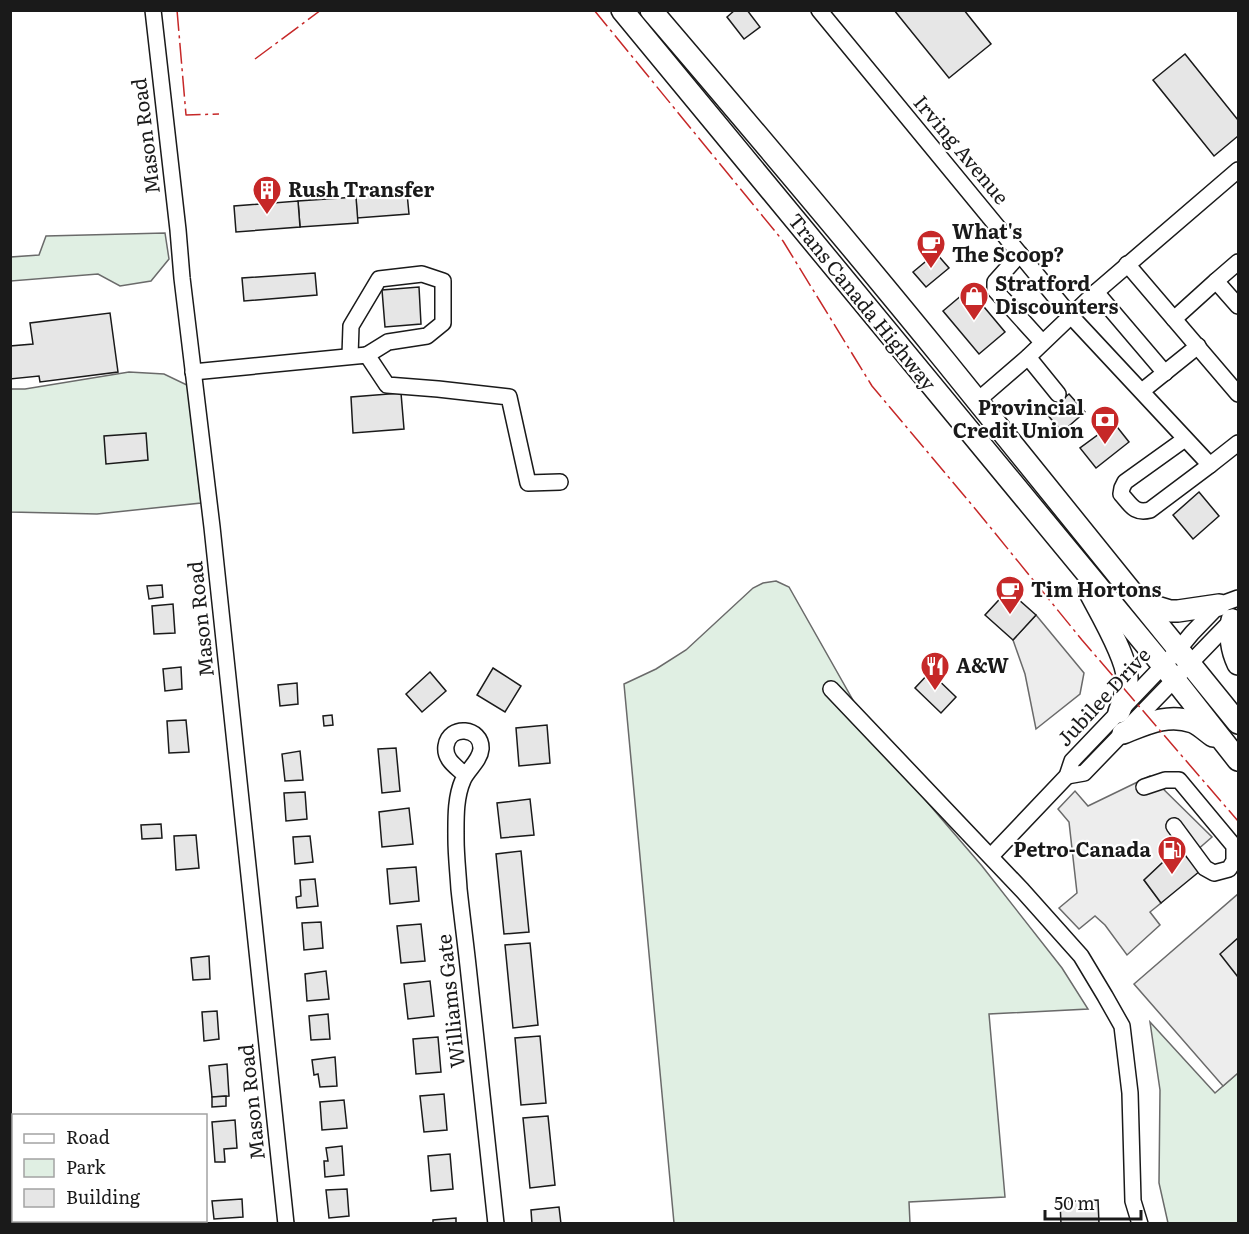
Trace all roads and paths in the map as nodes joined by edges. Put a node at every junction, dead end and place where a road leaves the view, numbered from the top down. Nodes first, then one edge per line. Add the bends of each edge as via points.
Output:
1 (153, 10) edge
2 (622, 10) edge
3 (651, 10) edge
4 (819, 10) edge
5 (1239, 170) edge
6 (1020, 254) junction
7 (1239, 262) edge
8 (1127, 264) junction
9 (1216, 281) junction
10 (1096, 292) junction
11 (1239, 306) edge
12 (1070, 315) junction
13 (1174, 319) junction
14 (1042, 342) junction
15 (1198, 346) junction
16 (368, 355) junction
17 (350, 356) junction
18 (1028, 357) junction
19 (193, 372) junction
20 (1165, 372) junction
21 (1142, 391) junction
22 (1058, 394) dead end
23 (1239, 394) edge
24 (977, 401) junction
25 (1185, 439) junction
26 (1239, 443) edge
27 (1210, 465) junction
28 (560, 482) dead end
29 (1073, 559) junction
30 (1140, 602) junction
31 (1232, 606) edge
32 (1184, 657) junction
33 (1239, 664) edge
34 (1168, 673) junction
35 (831, 689) dead end
36 (1119, 712) junction
37 (1239, 723) edge
38 (1123, 733) junction
39 (1234, 754) edge
40 (465, 775) dead end
41 (1067, 776) junction
42 (1144, 787) dead end
43 (1174, 826) dead end
44 (991, 856) junction
45 (286, 1224) edge
46 (496, 1224) edge
47 (1140, 1224) edge

1 - 19 street, Mason Road
2 - 29 highway, Trans Canada Highway
3 - 24 highway, Trans Canada Highway
4 - 6 street, Irving Avenue
5 - 8 street
6 - 12 street, Irving Avenue
6 - 14 street via 995,282 995,290
7 - 9 street
8 - 10 street
8 - 13 street
9 - 11 street
9 - 13 street
10 - 12 street
10 - 20 street
12 - 14 street
12 - 21 street, Irving Avenue
13 - 15 street
14 - 18 street
15 - 20 street
15 - 23 street
16 - 17 street
16 - 17 street via 388,342 427,336 443,323 443,281 422,274 379,279 351,326
16 - 28 street via 387,385 509,398 528,483
17 - 19 street
18 - 22 street
18 - 24 street
19 - 45 street, Mason Road
20 - 21 street
21 - 25 street, Irving Avenue
24 - 30 highway, Trans Canada Highway
25 - 27 street, Irving Avenue
25 - 27 street via 1125,482 1121,494 1135,510 1150,510
26 - 27 street
29 - 34 highway, Trans Canada Highway
29 - 36 highway via 1124,660 1126,696
30 - 31 highway via 1170,611
30 - 32 highway, Trans Canada Highway
31 - 32 street, Jubilee Drive via 1192,633
31 - 33 highway via 1231,642
32 - 34 street, Jubilee Drive
32 - 37 highway, Trans Canada Highway
34 - 36 street, Jubilee Drive
34 - 38 street, Jubilee Drive
34 - 39 highway, Trans Canada Highway
35 - 44 street
36 - 41 street, Jubilee Drive via 1072,761
38 - 39 highway via 1159,719 1195,722
38 - 41 street, Jubilee Drive via 1084,773
40 - 46 street, Williams Gate via 457,804 456,858
41 - 44 street, Jubilee Drive
42 - 43 street via 1179,780 1234,846 1234,861 1229,869 1214,873 1206,868
44 - 47 street via 1081,956 1122,1026 1130,1093 1133,1201

